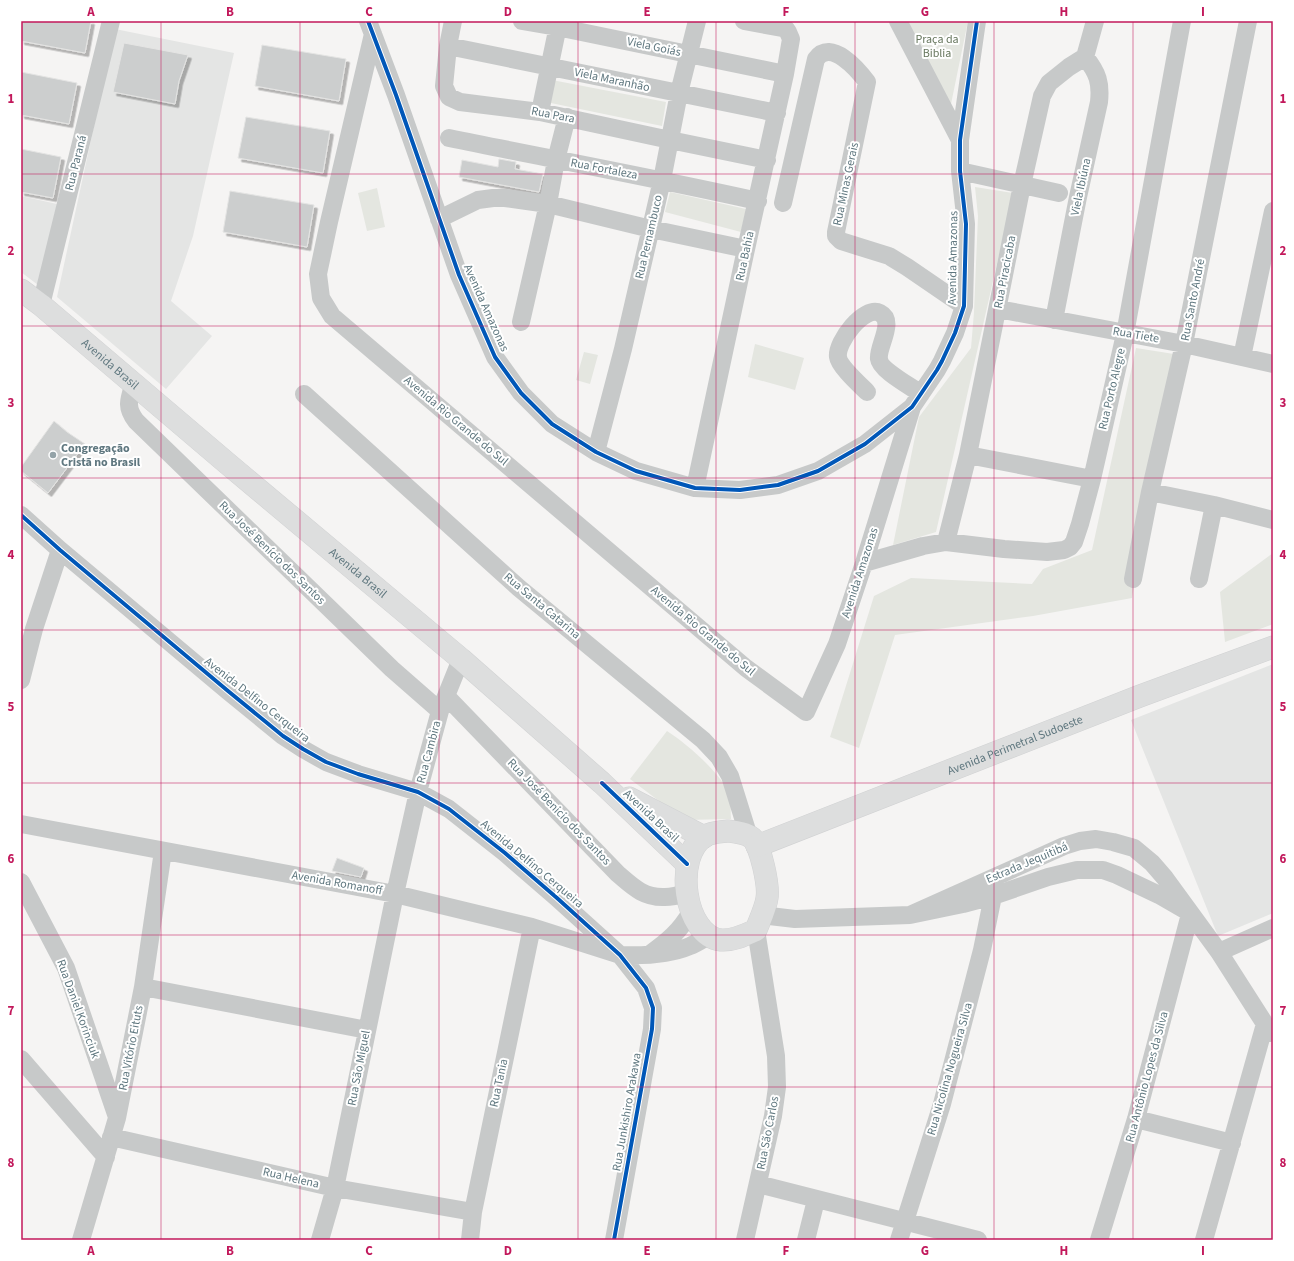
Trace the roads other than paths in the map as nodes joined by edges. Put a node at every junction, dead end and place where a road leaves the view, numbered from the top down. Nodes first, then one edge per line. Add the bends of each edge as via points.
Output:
1 (112, 21) edge
2 (453, 21) edge
3 (522, 21) edge
4 (697, 21) edge
5 (744, 21) edge
6 (898, 21) edge
7 (977, 21) edge
8 (1095, 21) edge
9 (1182, 21) edge
10 (1248, 21) edge
11 (558, 24) edge
12 (371, 27) edge
13 (448, 46) junction
14 (689, 55) junction
15 (1085, 58) junction
16 (549, 67) junction
17 (785, 74) junction
18 (679, 93) junction
19 (540, 112) junction
20 (777, 113) junction
21 (567, 117) junction
22 (449, 138) dead end
23 (670, 140) junction
24 (960, 140) junction
25 (556, 160) junction
26 (767, 160) junction
27 (960, 171) junction
28 (662, 180) junction
29 (1022, 185) junction
30 (1059, 193) dead end
31 (758, 201) junction
32 (783, 203) dead end
33 (548, 204) junction
34 (1273, 211) edge
35 (439, 219) junction
36 (651, 228) junction
37 (746, 249) junction
38 (21, 290) edge
39 (41, 304) junction
40 (964, 306) junction
41 (998, 309) junction
42 (1054, 320) junction
43 (521, 322) dead end
44 (1125, 334) junction
45 (1184, 344) junction
46 (1242, 357) junction
47 (1273, 364) edge
48 (134, 383) junction
49 (867, 392) dead end
50 (304, 394) dead end
51 (916, 401) junction
52 (596, 452) junction
53 (968, 455) junction
54 (1092, 479) junction
55 (695, 488) junction
56 (1150, 492) junction
57 (1214, 505) junction
58 (21, 515) edge
59 (1273, 520) edge
60 (946, 542) junction
61 (60, 550) junction
62 (864, 563) junction
63 (1133, 579) dead end
64 (1199, 579) dead end
65 (1273, 647) edge
66 (461, 659) junction
67 (21, 680) edge
68 (443, 704) junction
69 (806, 712) joint
70 (602, 783) junction
71 (418, 792) junction
72 (21, 824) edge
73 (704, 837) junction
74 (753, 841) junction
75 (164, 851) junction
76 (687, 864) junction
77 (21, 882) edge
78 (395, 894) junction
79 (993, 896) junction
80 (689, 903) junction
81 (1190, 914) junction
82 (910, 915) junction
83 (759, 923) junction
84 (532, 927) junction
85 (1273, 928) edge
86 (710, 936) junction
87 (1218, 952) junction
88 (649, 954) junction
89 (620, 955) junction
90 (143, 987) junction
91 (646, 988) joint
92 (1269, 1028) edge
93 (367, 1030) junction
94 (21, 1059) edge
95 (117, 1118) junction
96 (1136, 1119) junction
97 (111, 1137) junction
98 (1232, 1143) junction
99 (106, 1157) junction
100 (758, 1184) junction
101 (335, 1188) junction
102 (816, 1200) junction
103 (473, 1212) junction
104 (905, 1221) junction
105 (81, 1240) edge
106 (320, 1240) edge
107 (470, 1240) edge
108 (614, 1240) edge
109 (744, 1240) edge
110 (806, 1240) edge
111 (900, 1240) edge
112 (978, 1240) edge
113 (1099, 1240) edge
114 (1204, 1240) edge

1 - 39 street, Rua Paraná
2 - 13 street
3 - 11 street, Viela Goiás
4 - 14 street, Rua Pernambuco
5 - 17 street, Rua Bahia via 782,28 788,32 791,38
6 - 24 street
7 - 24 street, Avenida Amazonas
8 - 15 street
9 - 44 street, Rua Porto Alegre
10 - 45 street, Rua Santo André
11 - 14 street, Viela Goiás
11 - 16 street
12 - 35 street, Avenida Amazonas
12 - 69 street, Avenida Rio Grande do Sul via 318,274 321,298 332,316 746,668
13 - 16 street, Viela Maranhão
13 - 19 street, Rua Para via 444,86 449,98 460,102
14 - 17 street, Viela Goiás
14 - 18 street, Rua Pernambuco
15 - 29 street, Rua Piracicaba via 1049,82 1042,96
15 - 42 street, Viela Ibiúna via 1097,74 1099,102
16 - 18 street, Viela Maranhão
16 - 19 street
17 - 20 street, Rua Bahia
18 - 20 street, Viela Maranhão
18 - 23 street, Rua Pernambuco
19 - 21 street, Rua Para
20 - 26 street, Rua Bahia
21 - 23 street, Rua Para
21 - 25 street
22 - 25 street, Rua Fortaleza
23 - 26 street, Rua Para
23 - 28 street, Rua Pernambuco
24 - 27 street, Avenida Amazonas
25 - 28 street, Rua Fortaleza
25 - 33 street
26 - 31 street, Rua Bahia
27 - 29 street
27 - 40 street, Avenida Amazonas via 966,224
28 - 31 street, Rua Fortaleza
28 - 36 street, Rua Pernambuco
29 - 30 street
29 - 41 street, Rua Piracicaba
31 - 37 street, Rua Bahia
32 - 40 street, Rua Minas Gerais via 816,59 825,52 832,52 848,61 867,82 836,236 841,241 889,256
33 - 35 street via 505,198 478,200
33 - 36 street
33 - 43 street
34 - 46 street
35 - 52 street, Avenida Amazonas via 459,275 496,357 521,393 552,424
36 - 37 street
36 - 52 street, Rua Pernambuco
37 - 55 street, Rua Bahia
38 - 39 main road, Avenida Brasil
39 - 48 main road, Avenida Brasil
40 - 51 street, Avenida Amazonas via 956,333 942,361
41 - 42 street, Rua Tiete
41 - 53 street, Rua Piracicaba
42 - 44 street, Rua Tiete
44 - 45 street, Rua Tiete
44 - 54 street, Rua Porto Alegre
45 - 46 street, Rua Tiete
45 - 56 street, Rua Santo André
46 - 47 street, Rua Tiete
48 - 66 main road, Avenida Brasil
48 - 68 street, Rua José Benício dos Santos via 128,409 136,421 392,669
49 - 51 street via 839,362 838,348 859,319 870,312 880,313 887,323 879,360 882,367
50 - 74 street, Rua Santa Catarina via 519,588 703,740 719,757 730,776
51 - 55 street, Avenida Amazonas via 865,444 818,471 778,485 740,490
51 - 62 street, Avenida Amazonas
52 - 55 street, Avenida Amazonas via 636,471
53 - 54 street
53 - 60 street, Rua Piracicaba
54 - 60 street, Rua Porto Alegre via 1074,542 1064,550 1047,552
56 - 57 street
56 - 63 street, Rua Santo André
57 - 59 street
57 - 64 street
58 - 61 street, Avenida Delfino Cerqueira
60 - 62 street, Rua Porto Alegre
61 - 67 street via 34,628
61 - 71 street, Avenida Delfino Cerqueira via 283,736 326,762
62 - 69 street, Avenida Amazonas via 837,644
65 - 74 main road, Avenida Perimetral Sudoeste
66 - 68 street, Rua Cambira
66 - 70 main road, Avenida Brasil
68 - 71 street, Rua Cambira
68 - 80 street, Rua José Benicio dos Santos via 635,889 649,896
70 - 73 main road
70 - 76 main road, Avenida Brasil
71 - 78 street, Rua Cambira
71 - 89 street, Avenida Delfino Cerqueira via 449,809 505,853
72 - 75 street, Avenida Romanoff
73 - 74 main road via 714,832 728,831 740,833
73 - 76 main road via 692,852
74 - 83 main road via 763,864 768,898
75 - 78 street, Avenida Romanoff
75 - 90 street, Rua Vitório Eituts
76 - 80 main road
77 - 95 street, Rua Daniel Korinciuk via 66,968
78 - 84 street, Avenida Romanoff
78 - 93 street, Rua São Miguel
79 - 81 street, Estrada Jequitibá via 1077,870 1102,870 1159,895
79 - 82 street, Estrada Jequitibá
79 - 104 street, Rua Nicolina Nogueira Silva via 982,950 942,1104
80 - 86 main road via 702,929
80 - 88 street via 685,922 677,933
81 - 82 street, Estrada Jequitibá via 1165,878 1134,848 1096,839 1064,846
81 - 87 street, Estrada Jequitibá
81 - 96 street, Rua Antônio Lopes da Silva
82 - 83 street, Estrada Jequitibá
83 - 86 main road via 731,939 720,940
83 - 100 street, Rua São Carlos via 776,1056 777,1087
84 - 89 street, Avenida Romanoff
84 - 103 street, Rua Tania
85 - 87 street
86 - 88 street, Avenida Romanoff via 692,946 666,953
87 - 92 street, Estrada Jequitibá
88 - 89 street, Avenida Romanoff
89 - 91 street, Avenida Delfino Cerqueira
90 - 93 street
90 - 95 street, Rua Vitório Eituts
91 - 108 street, Rua Junkishiro Arakawa via 653,1008 652,1029
92 - 98 street
93 - 101 street, Rua São Miguel
94 - 99 street
95 - 97 street, Rua Vitório Eituts
96 - 98 street
96 - 113 street, Rua Antônio Lopes da Silva
97 - 99 street, Rua Vitório Eituts
97 - 101 street, Rua Helena
98 - 114 street
99 - 105 street, Rua Vitório Eituts
100 - 102 street
100 - 109 street, Rua São Carlos
101 - 103 street, Rua Helena
101 - 106 street, Rua São Miguel
102 - 104 street
102 - 110 street
103 - 107 street, Rua Tania
104 - 111 street, Rua Nicolina Nogueira Silva
104 - 112 street

